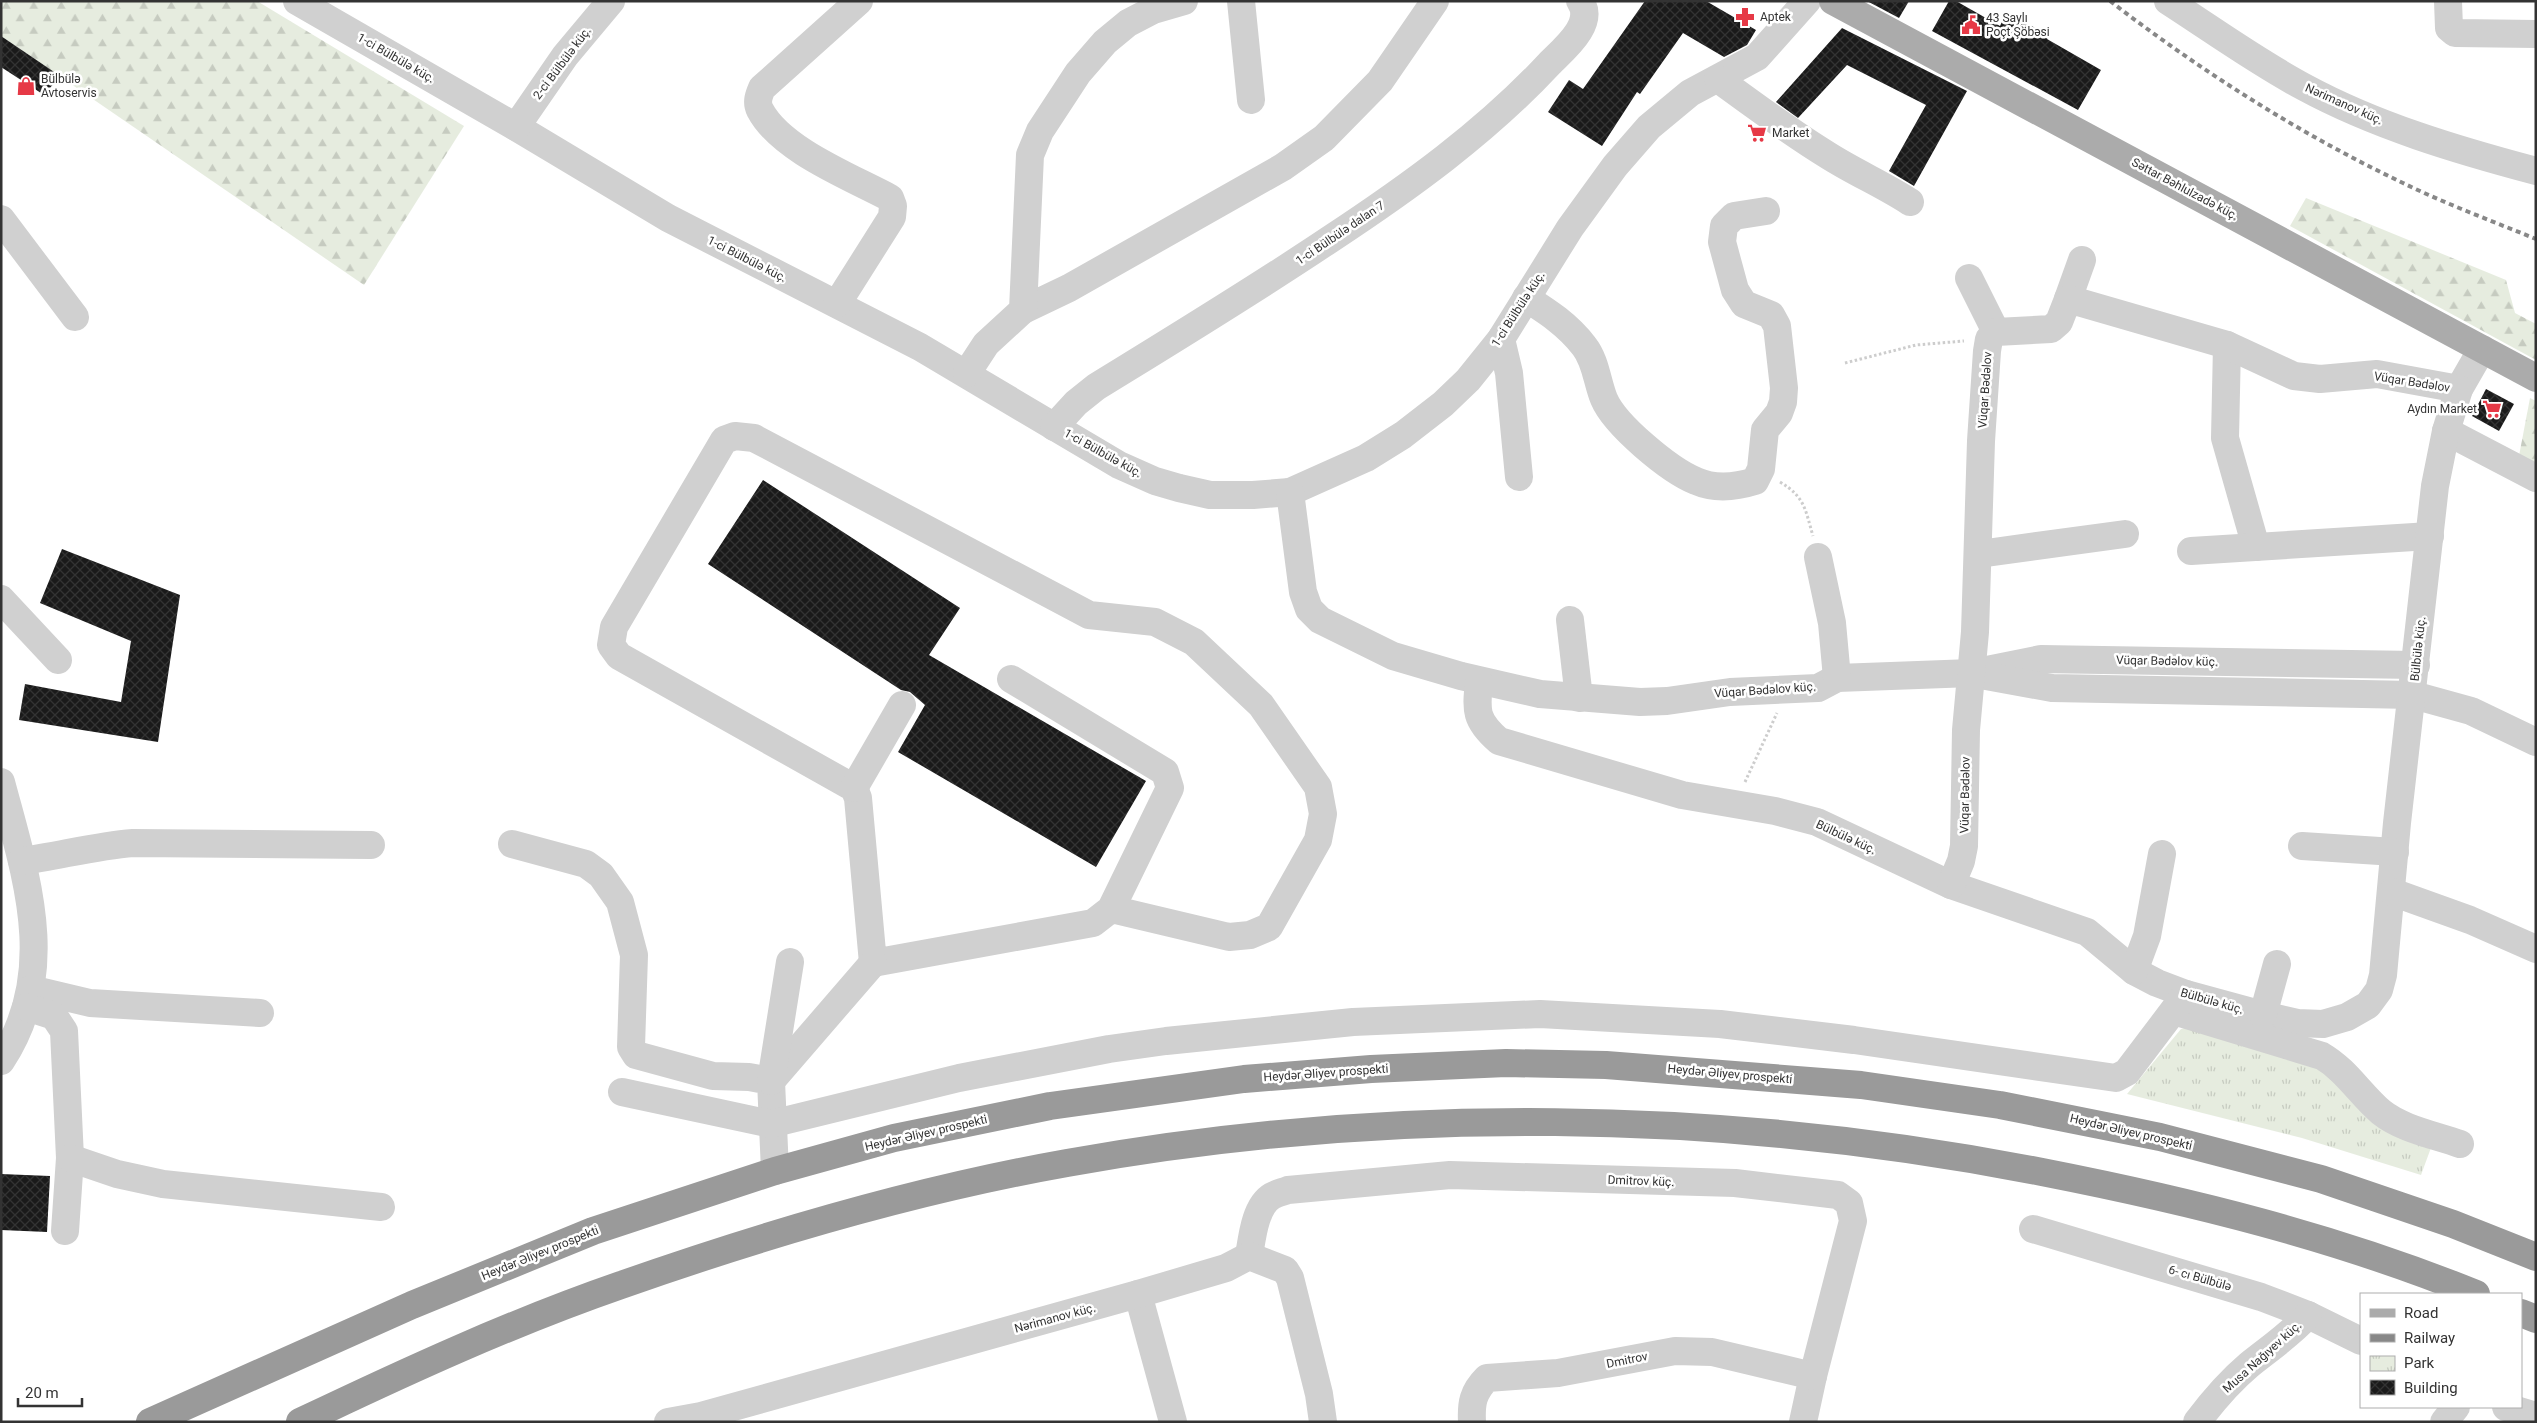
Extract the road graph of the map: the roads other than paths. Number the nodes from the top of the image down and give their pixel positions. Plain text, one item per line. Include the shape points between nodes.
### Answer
1 (297, 1) edge
2 (611, 1) edge
3 (860, 1) edge
4 (1184, 1) edge
5 (1241, 1) edge
6 (1435, 1) edge
7 (1580, 1) edge
8 (1807, 1) edge
9 (1833, 1) edge
10 (2168, 1) edge
11 (2448, 1) edge
12 (2536, 34) edge
13 (1718, 79) junction
14 (1251, 100) dead end
15 (516, 126) junction
16 (2536, 171) edge
17 (1910, 202) dead end
18 (1766, 211) dead end
19 (1, 219) edge
20 (2082, 260) dead end
21 (1970, 278) dead end
22 (1526, 298) junction
23 (2068, 299) junction
24 (837, 304) junction
25 (1023, 310) junction
26 (75, 318) dead end
27 (1993, 336) junction
28 (1501, 339) junction
29 (2227, 345) junction
30 (2482, 349) junction
31 (967, 373) junction
32 (2536, 378) edge
33 (2459, 389) junction
34 (1054, 427) junction
35 (2446, 431) junction
36 (1519, 477) dead end
37 (2536, 478) edge
38 (1290, 492) junction
39 (2125, 534) dead end
40 (2430, 536) junction
41 (2256, 547) junction
42 (2191, 550) dead end
43 (1979, 554) junction
44 (1818, 557) road end
45 (1, 599) edge
46 (1570, 620) dead end
47 (58, 660) dead end
48 (2232, 662) junction
49 (2416, 665) junction
50 (1972, 673) junction
51 (1836, 678) junction
52 (1011, 679) dead end
53 (1479, 681) junction
54 (2231, 691) junction
55 (2413, 695) junction
56 (1579, 698) junction
57 (902, 704) dead end
58 (2536, 742) edge
59 (1, 782) edge
60 (854, 788) junction
61 (512, 844) dead end
62 (371, 845) dead end
63 (2302, 846) dead end
64 (2395, 852) junction
65 (2162, 854) dead end
66 (22, 861) junction
67 (1951, 885) junction
68 (2392, 892) junction
69 (1111, 909) junction
70 (2536, 949) edge
71 (790, 962) dead end
72 (873, 963) junction
73 (2277, 964) dead end
74 (2134, 971) junction
75 (29, 998) junction
76 (2180, 1002) junction
77 (260, 1013) dead end
78 (2263, 1015) junction
79 (1, 1060) edge
80 (771, 1081) junction
81 (622, 1092) dead end
82 (771, 1124) junction
83 (2460, 1144) dead end
84 (70, 1158) junction
85 (774, 1171) junction
86 (381, 1207) dead end
87 (2033, 1229) dead end
88 (65, 1231) dead end
89 (1249, 1256) junction
90 (2536, 1257) edge
91 (2474, 1293) edge
92 (1138, 1294) junction
93 (2522, 1313) edge
94 (2308, 1315) junction
95 (2536, 1319) edge
96 (2360, 1341) edge
97 (1813, 1376) junction
98 (2455, 1408) edge
99 (2509, 1408) edge
100 (2536, 1416) edge
101 (702, 1419) edge
102 (150, 1422) edge
103 (300, 1422) edge
104 (668, 1422) edge
105 (1173, 1422) edge
106 (1322, 1422) edge
107 (1472, 1422) edge
108 (1803, 1422) edge
109 (2197, 1422) edge
110 (2444, 1422) edge

1 - 15 street, 1-ci Bülbülə küç.
2 - 15 street, 2-ci Bülbülə küç. via 565,56
3 - 24 street via 762,88 758,98 759,109 796,147 890,198 894,206 892,217
4 - 25 street via 1153,10 1128,23 1105,42 1078,73 1040,131 1030,155
5 - 14 street
6 - 25 street via 1380,81 1324,138 1284,167 1069,288
7 - 34 street, 1-ci Bülbülə dalan 7 via 1585,12 1582,26 1566,47 1531,84 1466,141 1394,197 1282,272 1096,387
8 - 13 street, 1-ci Bülbülə küç. via 1757,57
9 - 30 main road, Səttar Bəhlulzadə küç.
10 - 16 street, Nərimanov küç. via 2302,86 2342,106 2420,137
11 - 12 street via 2449,28 2455,33
13 - 17 street via 1824,153 1884,184
13 - 22 street, 1-ci Bülbülə küç. via 1690,93 1649,127 1615,166 1576,220
15 - 24 street, 1-ci Bülbülə küç. via 668,218
18 - 22 street via 1734,216 1724,226 1722,242 1735,290 1744,304 1770,315 1778,326 1783,402 1779,413 1765,430 1761,469 1755,481 1740,486 1713,486 1696,481 1624,429 1604,399 1586,347 1567,326
19 - 26 street
20 - 23 street
21 - 27 street
22 - 28 street, 1-ci Bülbülə küç.
23 - 27 street via 2059,322 2051,329
23 - 29 street, Vüqar Bədəlov
24 - 31 street, 1-ci Bülbülə küç.
25 - 31 street via 986,344
27 - 43 street, Vüqar Bədəlov via 1981,441
28 - 36 street via 1509,372
28 - 38 street, 1-ci Bülbülə küç. via 1462,386 1403,435 1366,458
29 - 33 street, Vüqar Bədəlov via 2294,376 2320,380 2377,374
29 - 41 street via 2225,438
30 - 32 main road, Səttar Bəhlulzadə küç.
30 - 33 street, Bülbülə küç.
31 - 34 street, 1-ci Bülbülə küç.
33 - 35 street, Bülbülə küç.
34 - 38 street, 1-ci Bülbülə küç. via 1119,465 1155,481 1210,495
35 - 37 street
35 - 40 street, Bülbülə küç. via 2435,486
38 - 53 street, Vüqar Bədəlov küç. via 1303,592 1309,609 1320,620 1394,656
39 - 43 street
40 - 41 street
40 - 49 street, Bülbülə küç.
41 - 42 street
43 - 50 street, Vüqar Bədəlov
44 - 51 street via 1832,623
45 - 47 street
46 - 56 street
48 - 49 street, Vüqar Bədəlov küç.
48 - 50 street, Vüqar Bədəlov küç. via 2041,659
48 - 54 street
49 - 55 street, Bülbülə küç.
50 - 51 street, Vüqar Bədəlov küç.
50 - 54 street via 2052,688
50 - 67 street, Vüqar Bədəlov via 1966,730 1964,846 1962,862
51 - 56 street, Vüqar Bədəlov küç. via 1818,688 1730,692 1667,701
52 - 69 street via 1165,772 1170,788
53 - 56 street, Vüqar Bədəlov küç. via 1540,694
53 - 67 street, Bülbülə küç. via 1476,711 1484,728 1499,741 1682,795 1817,822
54 - 55 street
55 - 58 street via 2471,711
55 - 64 street, Bülbülə küç.
57 - 60 street
59 - 66 street
60 - 69 street via 619,656 611,645 614,628 724,440 735,436 754,438 1089,615 1156,622 1194,642 1261,705 1318,787 1323,814 1318,840 1270,927 1250,935 1229,937
60 - 72 street via 858,798
61 - 80 street via 586,864 601,875 620,902 634,955 631,1047 636,1055 713,1076
62 - 66 street via 133,844 96,846 71,854
63 - 64 street
64 - 68 street, Bülbülə küç.
65 - 74 street via 2147,936
66 - 75 street via 35,935
67 - 74 street, Bülbülə küç. via 2087,932
68 - 70 street via 2470,920
68 - 78 street, Bülbülə küç. via 2383,975 2379,990 2368,1005 2323,1024 2297,1023
69 - 72 street via 1093,923
71 - 80 street
72 - 80 street
73 - 78 street
74 - 76 street, Bülbülə küç.
75 - 77 street
75 - 79 street via 13,1041
75 - 84 street via 54,1016 64,1031
76 - 78 street, Bülbülə küç.
76 - 82 street via 2127,1072 2116,1078 1720,1024 1540,1014 1353,1022 1109,1049 959,1078
76 - 83 street via 2322,1056 2335,1064 2382,1112 2397,1122
80 - 82 street
81 - 82 street
82 - 85 street
84 - 86 street via 117,1174 163,1184
84 - 88 street
85 - 90 highway, Heydər Əliyev prospekti via 894,1138 1050,1106 1244,1079 1506,1063 1606,1065 1861,1085 2070,1118 2160,1137 2321,1179 2453,1224
85 - 102 highway, Heydər Əliyev prospekti via 593,1231 412,1305
87 - 94 street, 6- cı Bülbülə via 2261,1297
89 - 92 street, Nərimanov küç. via 1226,1268
89 - 97 street, Dmitrov küç. via 1254,1227 1262,1209 1270,1196 1288,1190 1450,1175 1735,1183 1838,1195 1849,1203 1853,1221
89 - 106 street via 1285,1270 1290,1278 1319,1394
91 - 103 highway via 2310,1234 2149,1193 1987,1161 1866,1143 1703,1126 1600,1122 1370,1126 1248,1137 1066,1163 910,1197 784,1231 607,1290 431,1360
92 - 101 street, Nərimanov küç.
92 - 105 street
93 - 95 highway
94 - 96 street, 6- cı Bülbülə
94 - 109 street, Musa Nağıyev küç. via 2291,1334 2248,1366
97 - 107 street, Dmitrov via 1712,1352 1675,1351 1558,1374 1487,1378 1471,1401
97 - 108 street, Dmitrov küç.
98 - 110 street
99 - 100 street
101 - 104 street, Nərimanov küç.

